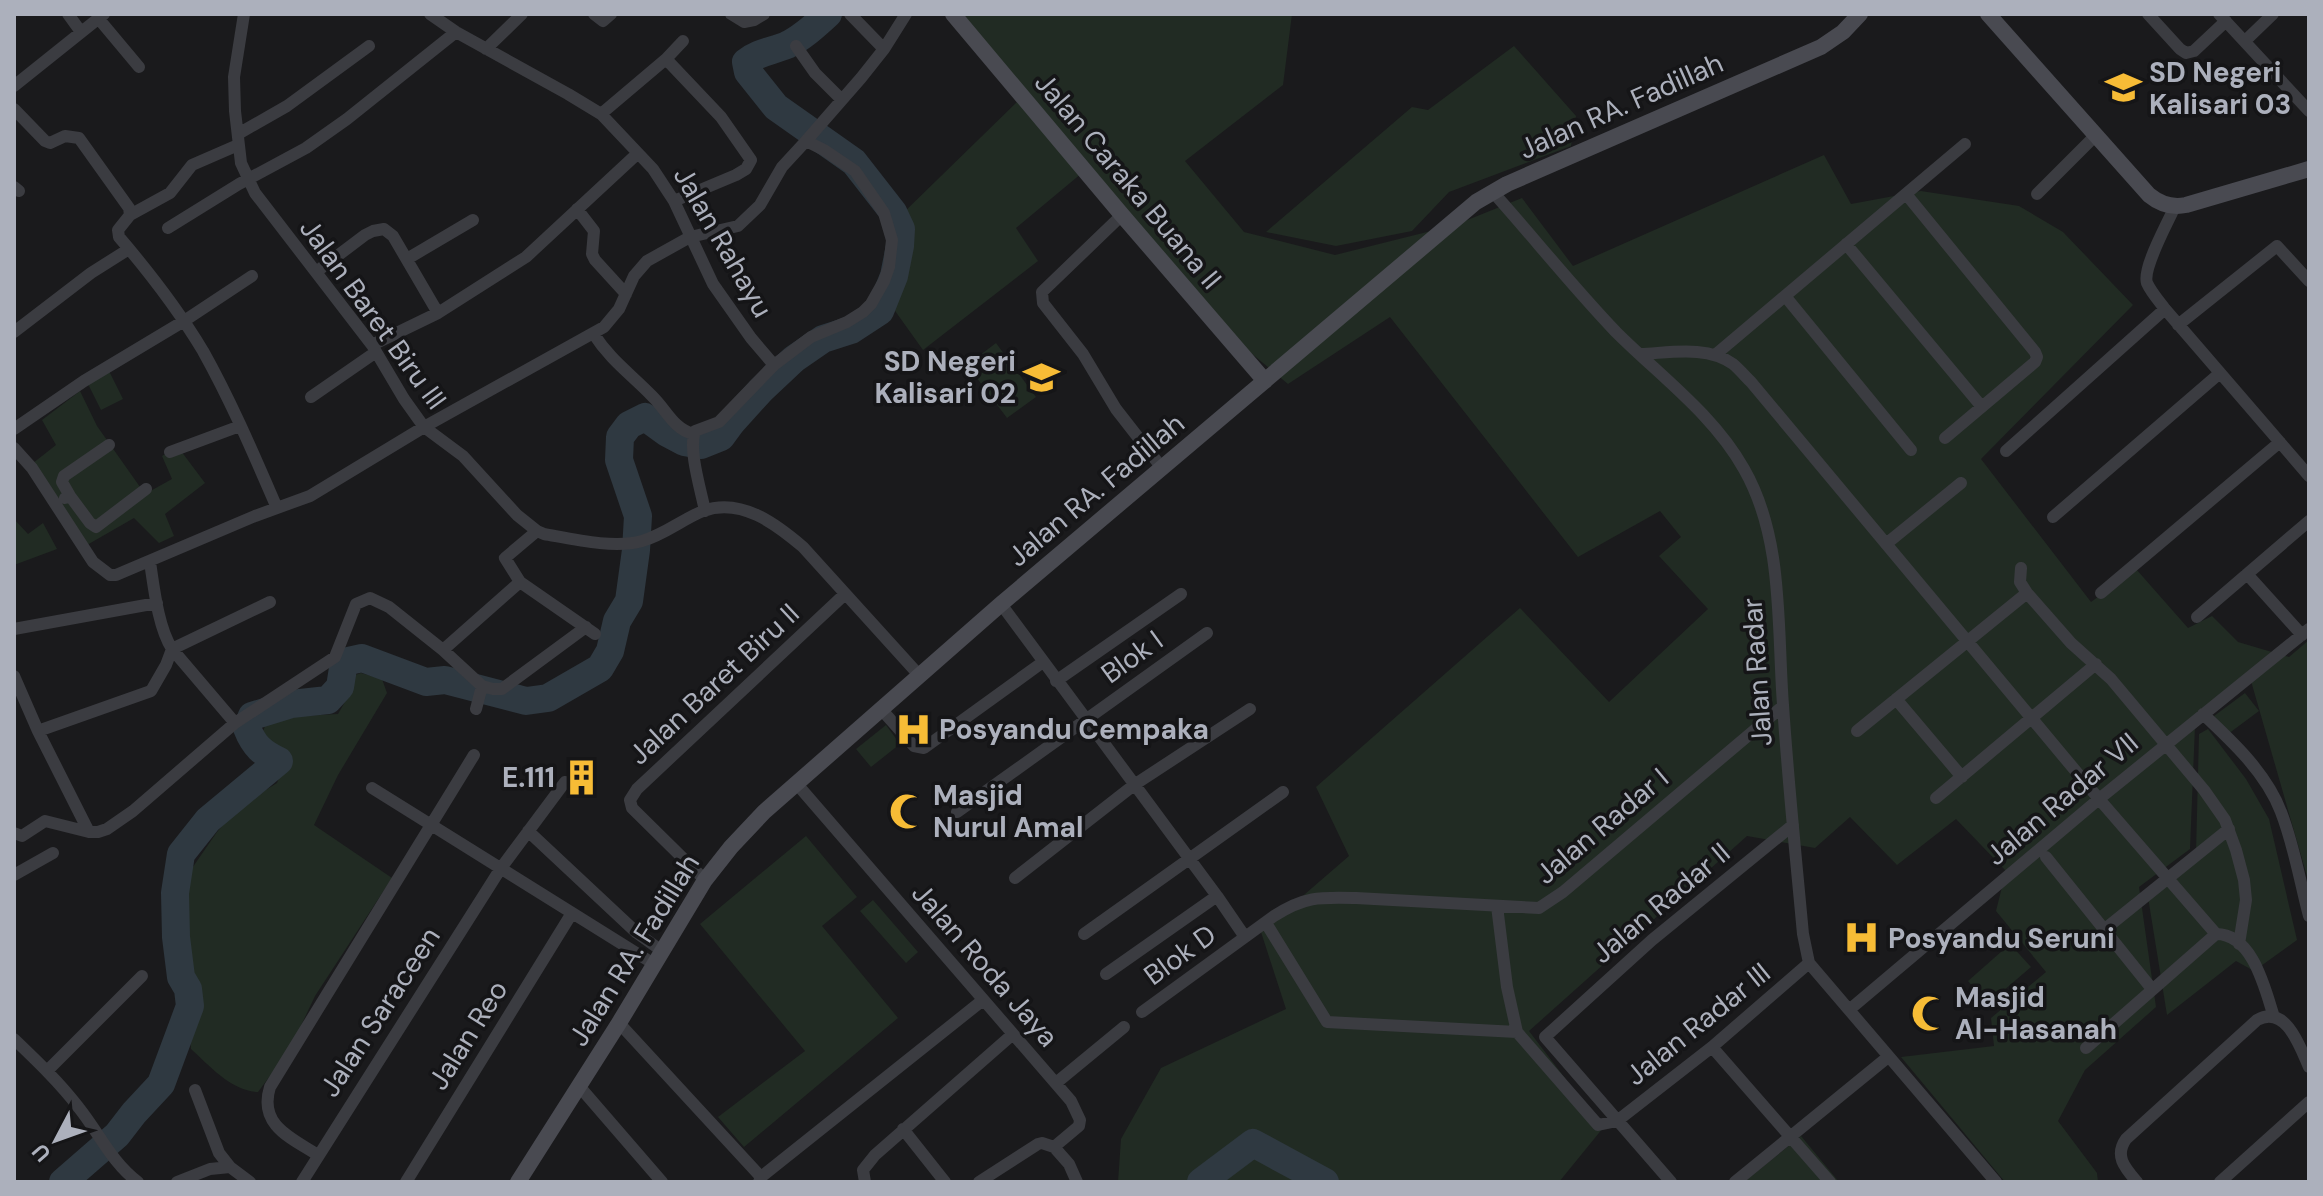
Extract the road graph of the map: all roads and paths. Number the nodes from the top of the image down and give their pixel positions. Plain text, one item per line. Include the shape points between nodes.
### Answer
1 (68, 14) edge
2 (244, 14) edge
3 (430, 14) edge
4 (522, 14) edge
5 (594, 14) edge
6 (611, 14) edge
7 (731, 14) edge
8 (764, 14) edge
9 (850, 14) edge
10 (906, 14) edge
11 (953, 14) edge
12 (1860, 14) edge
13 (1988, 14) edge
14 (2148, 14) edge
15 (2273, 14) edge
16 (101, 16) edge
17 (2222, 18) edge
18 (81, 32) junction
19 (456, 32) junction
20 (683, 41) dead end
21 (2245, 41) junction
22 (369, 46) dead end
23 (796, 46) dead end
24 (486, 49) junction
25 (884, 49) junction
26 (666, 59) junction
27 (139, 67) dead end
28 (14, 85) edge
29 (841, 99) junction
30 (14, 109) edge
31 (2309, 111) edge
32 (601, 114) junction
33 (2096, 135) junction
34 (809, 137) junction
35 (238, 139) junction
36 (1965, 144) dead end
37 (637, 154) junction
38 (2309, 169) edge
39 (248, 179) junction
40 (1492, 191) junction
41 (1906, 194) junction
42 (2037, 194) dead end
43 (674, 201) junction
44 (2175, 206) junction
45 (577, 209) junction
46 (130, 215) junction
47 (1122, 215) junction
48 (473, 220) dead end
49 (168, 228) dead end
50 (690, 237) junction
51 (1846, 244) junction
52 (129, 249) junction
53 (407, 259) junction
54 (316, 272) junction
55 (252, 276) dead end
56 (2309, 281) edge
57 (626, 294) junction
58 (1785, 296) junction
59 (2165, 309) junction
60 (438, 313) junction
61 (184, 321) junction
62 (2178, 325) junction
63 (14, 332) edge
64 (593, 333) junction
65 (374, 348) junction
66 (1640, 354) junction
67 (1715, 355) junction
68 (774, 365) junction
69 (2220, 373) junction
70 (1265, 381) junction
71 (311, 397) dead end
72 (1982, 407) junction
73 (240, 426) junction
74 (424, 427) junction
75 (14, 429) edge
76 (1945, 438) dead end
77 (693, 442) junction
78 (2280, 442) junction
79 (109, 445) dead end
80 (14, 448) edge
81 (1911, 450) dead end
82 (2006, 451) dead end
83 (170, 452) dead end
84 (1162, 468) junction
85 (2309, 476) edge
86 (1961, 483) dead end
87 (146, 489) dead end
88 (70, 496) junction
89 (56, 504) junction
90 (277, 508) junction
91 (705, 511) junction
92 (2053, 517) dead end
93 (2309, 521) edge
94 (537, 531) junction
95 (1886, 544) junction
96 (150, 562) junction
97 (2021, 568) dead end
98 (2247, 574) junction
99 (520, 582) junction
100 (2027, 593) junction
101 (2101, 593) dead end
102 (845, 594) junction
103 (1181, 594) dead end
104 (270, 602) dead end
105 (157, 603) junction
106 (1001, 604) junction
107 (2197, 617) dead end
108 (14, 629) edge
109 (2306, 632) edge
110 (1207, 633) dead end
111 (1967, 641) junction
112 (172, 649) junction
113 (443, 650) junction
114 (1043, 662) junction
115 (2096, 664) junction
116 (919, 675) junction
117 (14, 676) edge
118 (1056, 681) junction
119 (482, 689) junction
120 (1896, 699) junction
121 (1783, 706) junction
122 (476, 709) dead end
123 (881, 709) junction
124 (1250, 709) dead end
125 (2203, 714) junction
126 (2032, 718) junction
127 (1086, 721) junction
128 (235, 723) junction
129 (38, 731) junction
130 (1857, 731) dead end
131 (2166, 744) junction
132 (474, 755) dead end
133 (1962, 777) junction
134 (565, 782) dead end
135 (796, 783) junction
136 (1134, 785) junction
137 (372, 788) dead end
138 (1283, 792) dead end
139 (1936, 798) dead end
140 (2099, 799) junction
141 (957, 812) dead end
142 (430, 824) junction
143 (1793, 825) junction
144 (2229, 829) junction
145 (528, 831) junction
146 (89, 832) junction
147 (14, 833) edge
148 (53, 853) dead end
149 (2046, 857) dead end
150 (1189, 858) junction
151 (501, 868) junction
152 (14, 875) edge
153 (1015, 878) dead end
154 (2168, 878) junction
155 (705, 880) junction
156 (1217, 896) junction
157 (1497, 906) junction
158 (572, 913) junction
159 (2309, 916) edge
160 (1266, 923) junction
161 (2105, 929) junction
162 (1084, 934) dead end
163 (2216, 934) junction
164 (1245, 937) junction
165 (2239, 944) junction
166 (658, 957) junction
167 (1809, 963) junction
168 (1106, 974) dead end
169 (142, 976) dead end
170 (2152, 989) junction
171 (983, 1000) junction
172 (1849, 1010) junction
173 (1142, 1012) dead end
174 (2274, 1017) junction
175 (619, 1023) junction
176 (1124, 1027) dead end
177 (1517, 1032) junction
178 (1013, 1034) junction
179 (14, 1039) edge
180 (1712, 1047) junction
181 (2086, 1048) dead end
182 (1888, 1057) junction
183 (2309, 1067) edge
184 (47, 1071) junction
185 (1056, 1083) junction
186 (579, 1086) junction
187 (195, 1090) dead end
188 (2309, 1102) edge
189 (1617, 1121) junction
190 (903, 1129) junction
191 (1790, 1138) junction
192 (1054, 1147) junction
193 (318, 1155) junction
194 (230, 1167) junction
195 (124, 1172) junction
196 (760, 1180) edge
197 (114, 1182) edge
198 (138, 1182) edge
199 (177, 1182) edge
200 (236, 1182) edge
201 (250, 1182) edge
202 (302, 1182) edge
203 (406, 1182) edge
204 (518, 1182) edge
205 (662, 1182) edge
206 (865, 1182) edge
207 (945, 1182) edge
208 (979, 1182) edge
209 (1077, 1182) edge
210 (1671, 1182) edge
211 (1735, 1182) edge
212 (1830, 1182) edge
213 (1996, 1182) edge
214 (2137, 1182) edge
215 (2220, 1182) edge

1 - 18 street
2 - 35 street, Jalan Baret Biru III via 234,77
3 - 19 street, Jalan Rahayu
4 - 24 street
5 - 6 street via 603,21
7 - 8 street via 744,22
9 - 25 street
10 - 25 street
11 - 47 main road, Jalan Caraka Buana II
12 - 40 main road, Jalan RA. Fadillah via 1821,47
13 - 33 main road
14 - 17 street via 2186,53 2194,51
15 - 21 street
16 - 18 street
16 - 27 street
17 - 21 street
18 - 28 street
19 - 24 street, Jalan Rahayu
19 - 39 street via 306,148
20 - 26 street
21 - 31 street
22 - 35 street
23 - 29 street
24 - 32 street, Jalan Rahayu
25 - 29 street
26 - 32 street
26 - 43 street via 721,117 751,160 736,175
29 - 34 street
30 - 46 street via 45,141 79,138
32 - 37 street, Jalan Rahayu
33 - 42 street
33 - 44 main road via 2149,195
34 - 50 street via 745,221 729,230
34 - 68 street via 866,185 884,213 892,253 878,293 863,312 819,332
35 - 39 street, Jalan Baret Biru III
35 - 46 street via 192,165 170,193
36 - 41 street
37 - 43 street, Jalan Rahayu
37 - 45 street
38 - 44 main road
39 - 49 street
39 - 54 street, Jalan Baret Biru III
40 - 66 street, Jalan Radar
40 - 70 main road, Jalan RA. Fadillah
41 - 51 street
41 - 72 street via 2037,355
43 - 50 street, Jalan Rahayu
44 - 59 street via 2146,273
45 - 57 street via 594,231 595,260
45 - 60 street via 537,249
46 - 52 street via 117,232
47 - 70 main road, Jalan Caraka Buana II
47 - 84 street via 1041,296
48 - 53 street
50 - 57 street via 647,261
50 - 68 street, Jalan Rahayu via 721,297
51 - 58 street
51 - 72 street
52 - 61 street
52 - 63 street
53 - 54 street via 390,233 379,229
53 - 60 street
54 - 65 street, Jalan Baret Biru III
55 - 61 street
56 - 62 street via 2277,246
57 - 64 street via 613,318
58 - 67 street
58 - 81 street
59 - 62 street
59 - 82 street
60 - 65 street
61 - 73 street
61 - 75 street
62 - 69 street
64 - 74 street
64 - 77 street via 610,358
65 - 71 street
65 - 74 street, Jalan Baret Biru III
66 - 67 street
66 - 121 street, Jalan Radar via 1714,426 1760,502 1772,545
67 - 95 street via 1751,382
68 - 77 street via 719,422 699,429
69 - 78 street
69 - 92 street
70 - 84 main road, Jalan RA. Fadillah
72 - 76 street
73 - 83 street
73 - 90 street
74 - 90 street via 310,496
74 - 94 street, Jalan Baret Biru III via 463,456
77 - 91 street
78 - 85 street
78 - 101 street
79 - 88 street via 64,476
80 - 89 street
84 - 106 main road, Jalan RA. Fadillah
86 - 95 street
87 - 88 street via 96,527
88 - 89 street
89 - 96 street via 93,562 110,575
90 - 96 street
91 - 94 street, Jalan Baret Biru III via 640,542 578,540
91 - 102 street, Jalan Baret Biru III via 740,508 784,530
93 - 98 street
94 - 99 street via 505,558
95 - 111 street
96 - 105 street
97 - 100 street via 2020,582
98 - 107 street
98 - 109 street
99 - 113 street
99 - 119 street via 591,630 502,689
100 - 111 street
100 - 115 street
102 - 116 street, Jalan Baret Biru III
102 - 155 street, Jalan Baret Biru II via 630,800 632,808
103 - 118 street
104 - 112 street
105 - 108 street
105 - 112 street
106 - 114 street
106 - 116 main road, Jalan RA. Fadillah
109 - 125 street, Jalan Radar VII
110 - 127 street, Blok I
111 - 120 street
111 - 126 street
112 - 128 street
112 - 129 street via 146,695
113 - 119 street
113 - 128 street via 370,598 356,604 335,657
114 - 118 street
114 - 123 street via 924,748 914,746
115 - 126 street
115 - 131 street
116 - 123 main road, Jalan RA. Fadillah
117 - 129 street
118 - 127 street
119 - 122 street
120 - 130 street
120 - 133 street
121 - 143 street, Jalan Radar
121 - 157 street, Jalan Radar I via 1553,899 1533,909
123 - 135 main road, Jalan RA. Fadillah
124 - 136 street
125 - 131 street, Jalan Radar VII
125 - 159 street via 2244,755 2274,797
126 - 133 street
126 - 140 street
127 - 136 street
127 - 141 street, Blok I
128 - 146 street via 133,811 107,829
129 - 146 street
131 - 140 street, Jalan Radar VII
131 - 144 street
132 - 142 street
133 - 139 street
134 - 145 street, Jalan Saraceen
135 - 155 main road, Jalan RA. Fadillah
135 - 171 street, Jalan Roda Jaya
136 - 150 street
136 - 153 street
137 - 142 street
138 - 150 street
140 - 154 street
140 - 172 street, Jalan Radar VII
142 - 151 street
142 - 193 street via 268,1091 273,1124
143 - 167 street, Jalan Radar
143 - 189 street, Jalan Radar II via 1546,1035
144 - 154 street
144 - 165 street via 2246,900
145 - 151 street, Jalan Saraceen
145 - 166 street
146 - 147 street via 45,821 22,836
148 - 152 street
149 - 161 street
150 - 156 street
150 - 162 street
151 - 158 street
151 - 193 street, Jalan Saraceen
154 - 161 street
154 - 163 street
155 - 166 main road, Jalan RA. Fadillah
156 - 164 street
156 - 168 street
157 - 160 street, Jalan Radar I via 1317,898 1296,903
157 - 177 street
158 - 166 street
158 - 203 street, Jalan Reo
160 - 164 street, Jalan Radar I
160 - 177 street via 1327,1022
161 - 170 street
163 - 165 street
163 - 170 street
164 - 173 street, Blok D
165 - 174 street via 2252,961
166 - 175 main road, Jalan RA. Fadillah
167 - 172 street
167 - 180 street, Jalan Radar III
169 - 184 street
170 - 181 street
171 - 178 street, Jalan Roda Jaya
171 - 196 street
172 - 182 street
174 - 183 street via 2295,1036
174 - 214 street via 2252,1024 2126,1139 2121,1159
175 - 186 main road, Jalan RA. Fadillah
175 - 196 street
176 - 185 street
177 - 189 street via 1596,1124
178 - 185 street, Jalan Roda Jaya
178 - 190 street
179 - 184 street
180 - 189 street, Jalan Radar III
180 - 191 street
182 - 191 street
182 - 213 street
184 - 195 street
185 - 192 street, Jalan Roda Jaya via 1080,1120
186 - 204 main road, Jalan RA. Fadillah
186 - 205 street
187 - 194 street via 219,1153
188 - 215 street
189 - 210 street
190 - 206 street via 867,1163
190 - 207 street
191 - 211 street
191 - 212 street
192 - 208 street via 1039,1143
192 - 209 street
193 - 202 street, Jalan Saraceen
194 - 199 street
194 - 200 street
194 - 201 street
195 - 197 street
195 - 198 street

